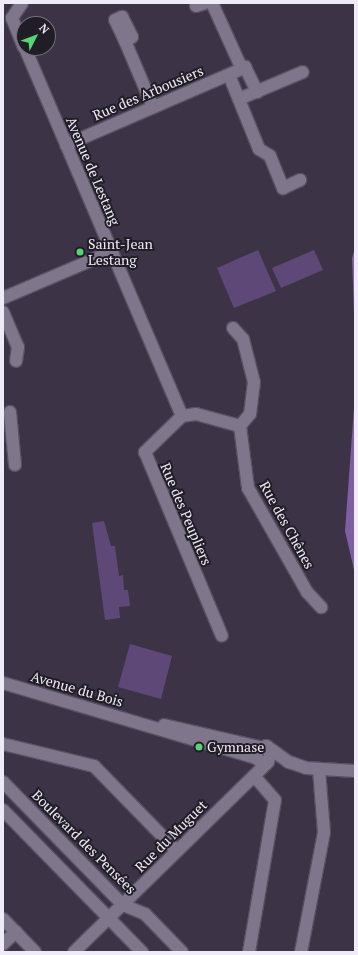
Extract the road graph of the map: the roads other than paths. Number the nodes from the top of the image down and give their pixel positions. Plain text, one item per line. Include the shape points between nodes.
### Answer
1 (22, 3) edge
2 (212, 3) edge
3 (7, 19) edge
4 (16, 34) edge
5 (125, 42) dead end
6 (28, 56) edge
7 (242, 69) junction
8 (303, 72) dead end
9 (229, 75) junction
10 (257, 92) junction
11 (240, 99) junction
12 (153, 107) junction
13 (66, 145) junction
14 (300, 180) dead end
15 (111, 252) junction
16 (3, 298) edge
17 (3, 312) edge
18 (233, 328) dead end
19 (16, 361) dead end
20 (10, 412) dead end
21 (182, 416) junction
22 (240, 426) junction
23 (8, 435) edge
24 (15, 465) dead end
25 (321, 607) dead end
26 (222, 636) dead end
27 (3, 682) edge
28 (3, 744) edge
29 (264, 757) junction
30 (317, 770) junction
31 (355, 771) edge
32 (254, 776) junction
33 (3, 782) edge
34 (3, 810) edge
35 (176, 850) junction
36 (123, 905) junction
37 (109, 918) junction
38 (3, 919) edge
39 (16, 932) junction
40 (3, 944) edge
41 (35, 952) edge
42 (74, 952) edge
43 (142, 952) edge
44 (182, 952) edge
45 (249, 952) edge
46 (301, 952) edge

1 - 3 street, Avenue de Lestang
2 - 7 street
3 - 4 street, Avenue de Lestang
5 - 12 street
6 - 13 street, Avenue de Lestang
7 - 9 street, Rue des Arbousiers
7 - 10 street via 246,67
8 - 10 street
9 - 11 street
9 - 12 street, Rue des Arbousiers
10 - 11 street
11 - 14 street via 259,149 270,156 283,188
12 - 13 street, Rue des Arbousiers
13 - 15 street, Avenue de Lestang
15 - 16 street
15 - 21 street, Avenue de Lestang
17 - 19 street via 18,347
18 - 22 street via 243,339 254,382 250,414
20 - 23 street
21 - 22 street via 196,414
21 - 26 street, Rue des Peupliers via 145,452
22 - 25 street, Rue des Chênes via 248,488 307,592
23 - 24 street
27 - 29 street, Avenue du Bois
28 - 35 street via 94,766
29 - 30 street, Avenue du Bois
29 - 32 street, Rue du Muguet
30 - 31 street, Avenue du Bois
30 - 46 street via 324,832
32 - 35 street, Rue du Muguet
32 - 45 street via 275,800
33 - 36 street, Boulevard des Pensées
34 - 37 street
35 - 36 street, Rue du Muguet
36 - 37 street, Rue du Muguet
36 - 44 street, Boulevard des Pensées via 145,914
37 - 42 street, Rue du Muguet
37 - 43 street
38 - 39 street
39 - 40 street
39 - 41 street

